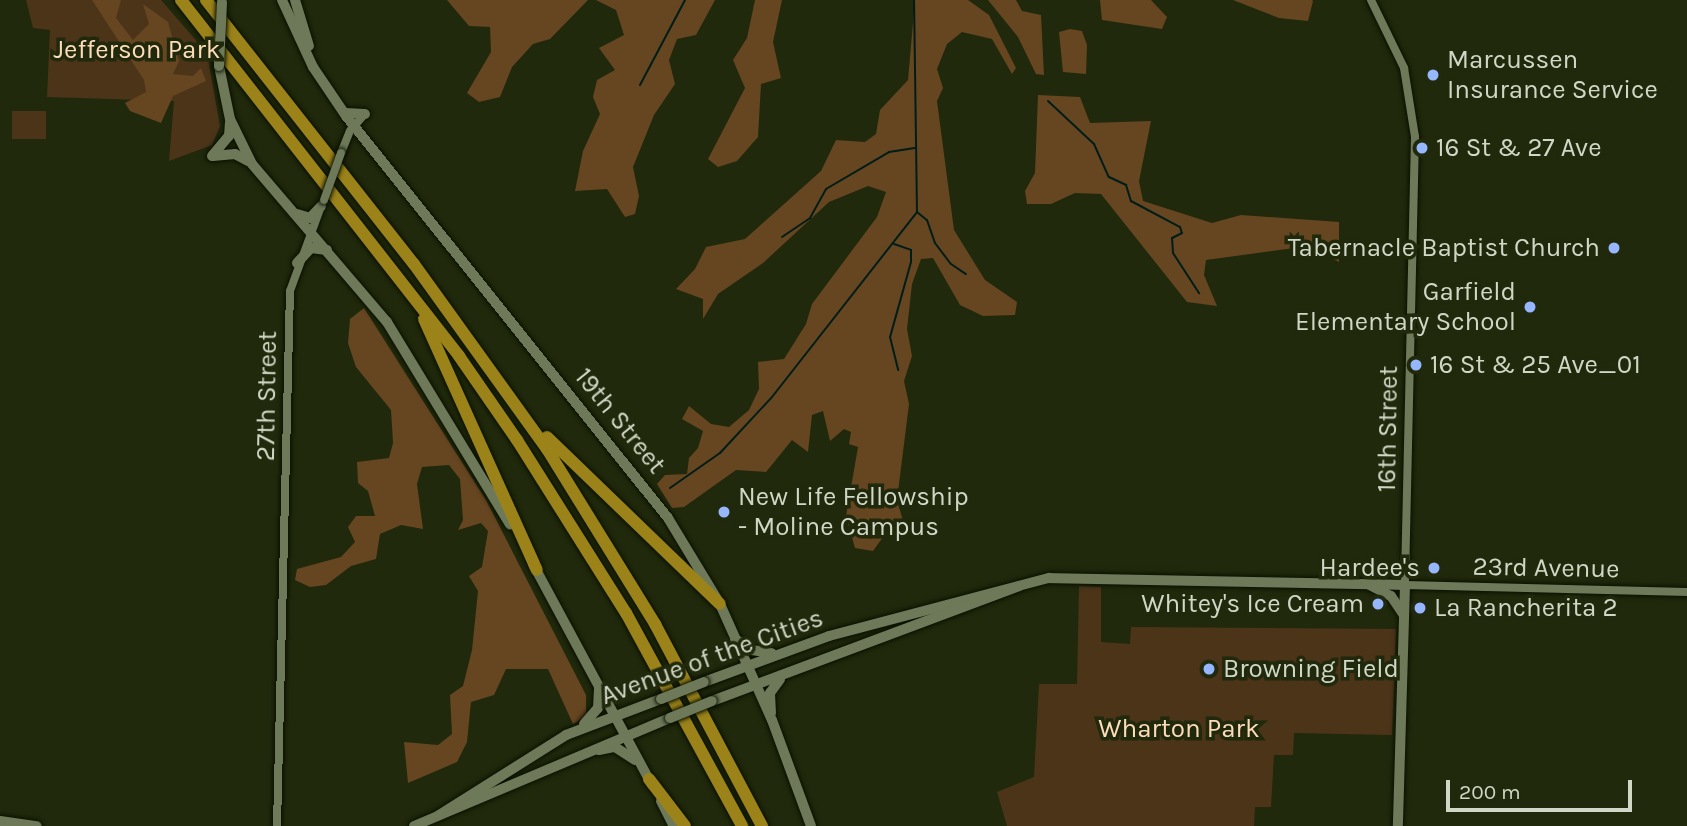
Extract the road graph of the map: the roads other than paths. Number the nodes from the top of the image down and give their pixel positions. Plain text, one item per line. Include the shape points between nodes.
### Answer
1 (181, 0) edge
2 (206, 0) edge
3 (282, 0) edge
4 (295, 0) edge
5 (1371, 0) edge
6 (222, 1) edge
7 (326, 86) junction
8 (343, 111) junction
9 (365, 114) joint
10 (230, 119) junction
11 (354, 125) junction
12 (252, 164) junction
13 (323, 203) junction
14 (290, 211) junction
15 (311, 232) junction
16 (329, 251) junction
17 (296, 262) junction
18 (417, 302) junction
19 (501, 382) junction
20 (537, 570) junction
21 (1364, 582) junction
22 (1020, 585) junction
23 (1405, 585) junction
24 (1687, 592) edge
25 (720, 604) junction
26 (1404, 615) junction
27 (734, 639) junction
28 (780, 653) junction
29 (746, 666) junction
30 (789, 673) junction
31 (755, 686) junction
32 (599, 688) junction
33 (614, 716) junction
34 (772, 720) junction
35 (575, 731) junction
36 (625, 734) junction
37 (646, 774) junction
38 (504, 787) junction
39 (439, 815) junction
40 (0, 821) edge
41 (37, 826) edge
42 (277, 826) edge
43 (414, 826) edge
44 (674, 826) edge
45 (685, 826) edge
46 (742, 826) edge
47 (762, 826) edge
48 (811, 826) edge
49 (1398, 826) edge

1 - 18 highway
2 - 19 highway
3 - 7 main road
4 - 7 main road
5 - 23 street, 16th Street via 1404,68 1415,137
6 - 10 main road, bridge via 219,66
7 - 8 main road, 19th Street
8 - 9 main road
8 - 11 main road, 19th Street
9 - 11 street
10 - 12 main road
10 - 12 main road via 229,136 212,156 235,154
11 - 13 street, 27th Street, bridge
11 - 25 main road, 19th Street via 645,483
12 - 14 main road
13 - 14 main road via 310,218
13 - 15 street, 27th Street
14 - 15 main road
15 - 16 main road
15 - 17 street, 27th Street
16 - 17 main road via 311,247
16 - 20 main road via 444,407
17 - 42 street, 27th Street via 290,291
18 - 20 highway
18 - 46 highway via 579,535
19 - 25 highway via 571,465
19 - 47 highway via 655,624
20 - 32 main road
21 - 22 main road, Avenue of the Cities via 1063,577
21 - 23 main road, Avenue of the Cities
21 - 26 main road via 1391,596
22 - 28 main road, Avenue of the Cities
22 - 30 main road, Avenue of the Cities
23 - 24 street, 23rd Avenue
23 - 26 main road, 16th Street
25 - 27 main road, 19th Street
26 - 49 main road, 16th Street
27 - 28 main road via 757,652
27 - 29 main road, 19th Street
28 - 29 main road, Avenue of the Cities
29 - 31 main road, 19th Street
29 - 33 main road, Avenue of the Cities, bridge
30 - 31 main road, Avenue of the Cities
30 - 34 main road via 770,693
31 - 34 main road, 19th Street
31 - 36 main road, Avenue of the Cities, bridge
32 - 33 main road
32 - 35 main road via 596,712
33 - 35 main road, Avenue of the Cities
33 - 36 main road
34 - 48 main road, 19th Street
35 - 39 main road, Avenue of the Cities
36 - 37 main road
36 - 38 main road, Avenue of the Cities
37 - 38 main road via 630,754 606,747
37 - 44 main road
37 - 45 highway
38 - 39 main road, Avenue of the Cities
39 - 43 main road, Avenue of the Cities
40 - 41 main road

